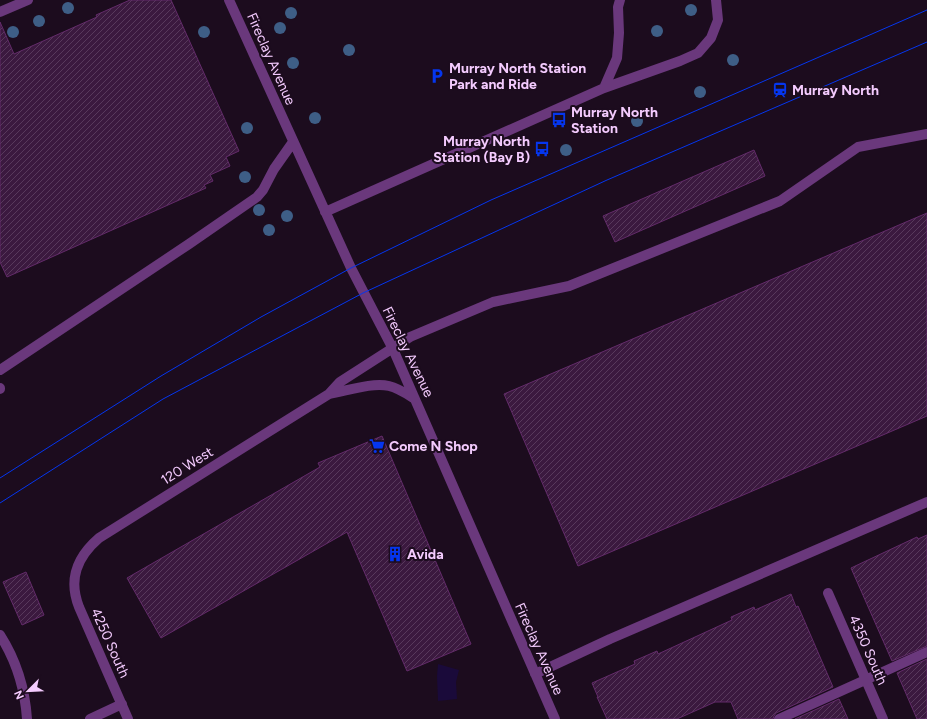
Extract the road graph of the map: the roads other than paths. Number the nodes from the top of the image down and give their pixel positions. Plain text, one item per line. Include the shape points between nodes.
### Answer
1 (28, 0) edge
2 (229, 0) edge
3 (620, 0) edge
4 (716, 0) edge
5 (0, 12) edge
6 (604, 88) junction
7 (927, 134) edge
8 (293, 142) junction
9 (325, 212) junction
10 (393, 349) junction
11 (0, 370) edge
12 (329, 394) junction
13 (415, 399) junction
14 (927, 502) edge
15 (75, 576) joint
16 (828, 593) dead end
17 (0, 635) edge
18 (927, 652) edge
19 (535, 674) junction
20 (865, 679) junction
21 (122, 704) junction
22 (27, 719) edge
23 (90, 719) edge
24 (128, 719) edge
25 (555, 719) edge
26 (779, 719) edge
27 (883, 719) edge

1 - 5 street
2 - 8 street, Fireclay Avenue
3 - 6 street via 616,58
4 - 6 street via 718,20 711,38 698,53
6 - 9 street
7 - 10 street, 120 West via 858,146 780,201 569,286 493,302 410,337
8 - 9 street, Fireclay Avenue
8 - 11 street via 257,197
9 - 10 street, Fireclay Avenue
10 - 12 street, 120 West via 340,382
10 - 13 street, Fireclay Avenue
12 - 13 street, 120 West via 382,385 390,386
12 - 15 street, 120 West via 99,538 80,559
13 - 19 street, Fireclay Avenue
14 - 19 street
15 - 21 street, 4250 South via 76,600
16 - 20 street, 4350 South
17 - 22 street via 10,650 19,675 26,700
18 - 20 street
19 - 25 street, Fireclay Avenue
20 - 26 street
20 - 27 street, 4350 South
21 - 23 street
21 - 24 street, 4250 South

